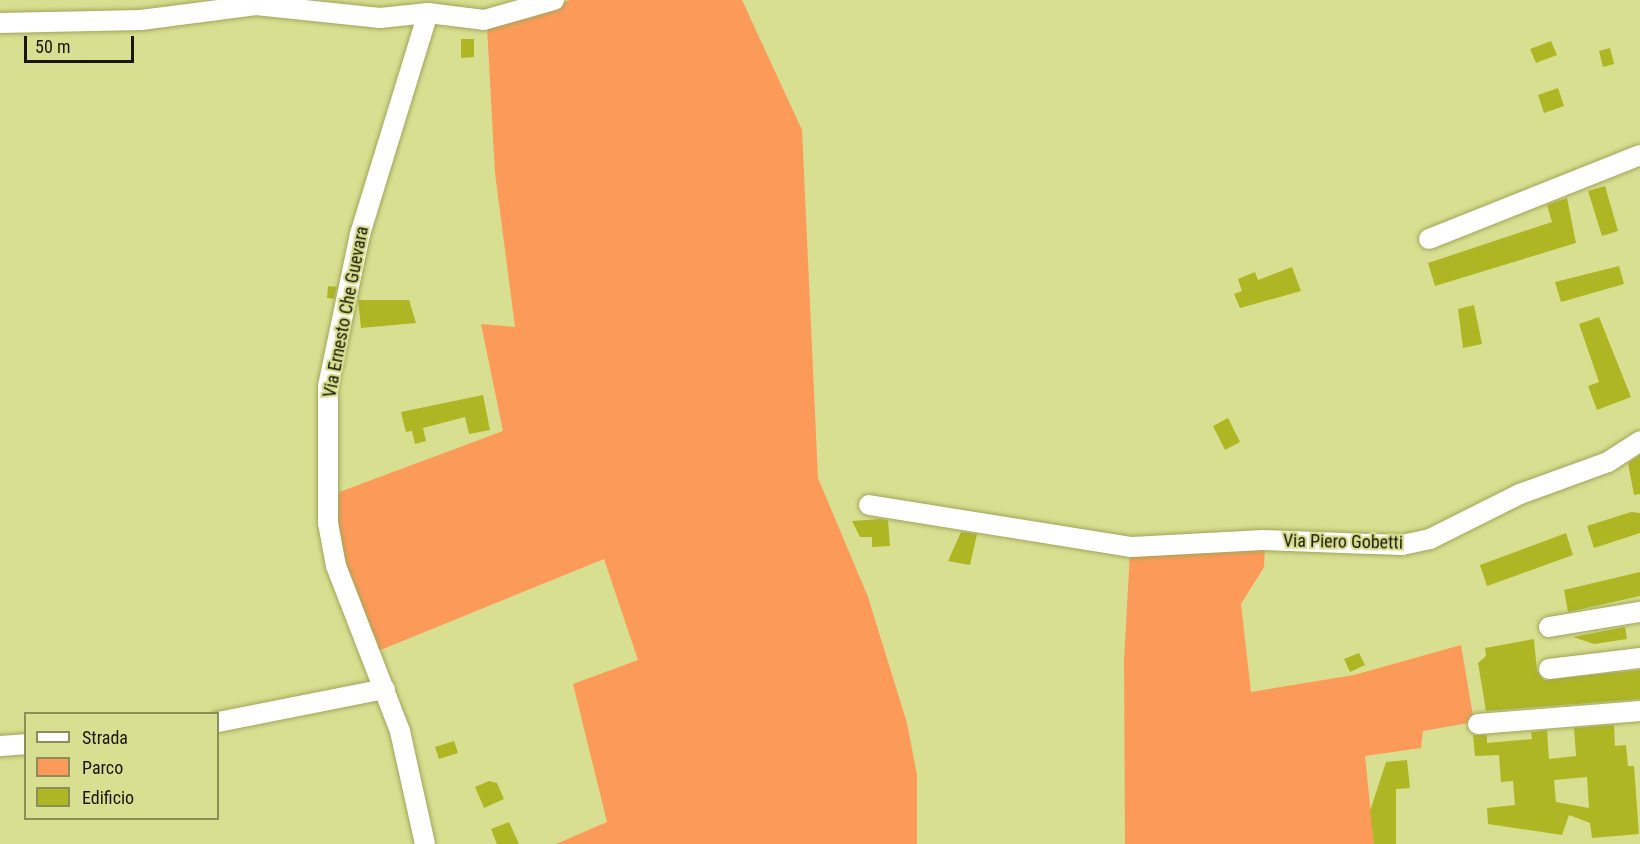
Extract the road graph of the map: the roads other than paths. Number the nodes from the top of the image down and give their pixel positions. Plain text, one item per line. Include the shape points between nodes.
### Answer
1 (554, 0) edge
2 (428, 14) junction
3 (0, 23) edge
4 (1640, 155) edge
5 (1429, 239) dead end
6 (1640, 441) edge
7 (869, 504) dead end
8 (1640, 612) edge
9 (1549, 627) dead end
10 (1640, 658) edge
11 (1549, 669) dead end
12 (385, 689) junction
13 (1640, 711) edge
14 (219, 722) edge
15 (1478, 724) dead end
16 (24, 744) edge
17 (0, 746) edge
18 (425, 844) edge

1 - 2 street via 484,20
2 - 3 street via 380,18 256,5 141,20
2 - 12 street, Via Ernesto Che Guevara via 360,234 328,386 332,544
4 - 5 street
6 - 7 street, Via Piero Gobetti via 1608,462 1520,494 1430,539 1402,545 1263,540 1132,547
8 - 9 street
10 - 11 street
12 - 14 street
12 - 18 street, Via Ernesto Che Guevara
13 - 15 street
16 - 17 street

